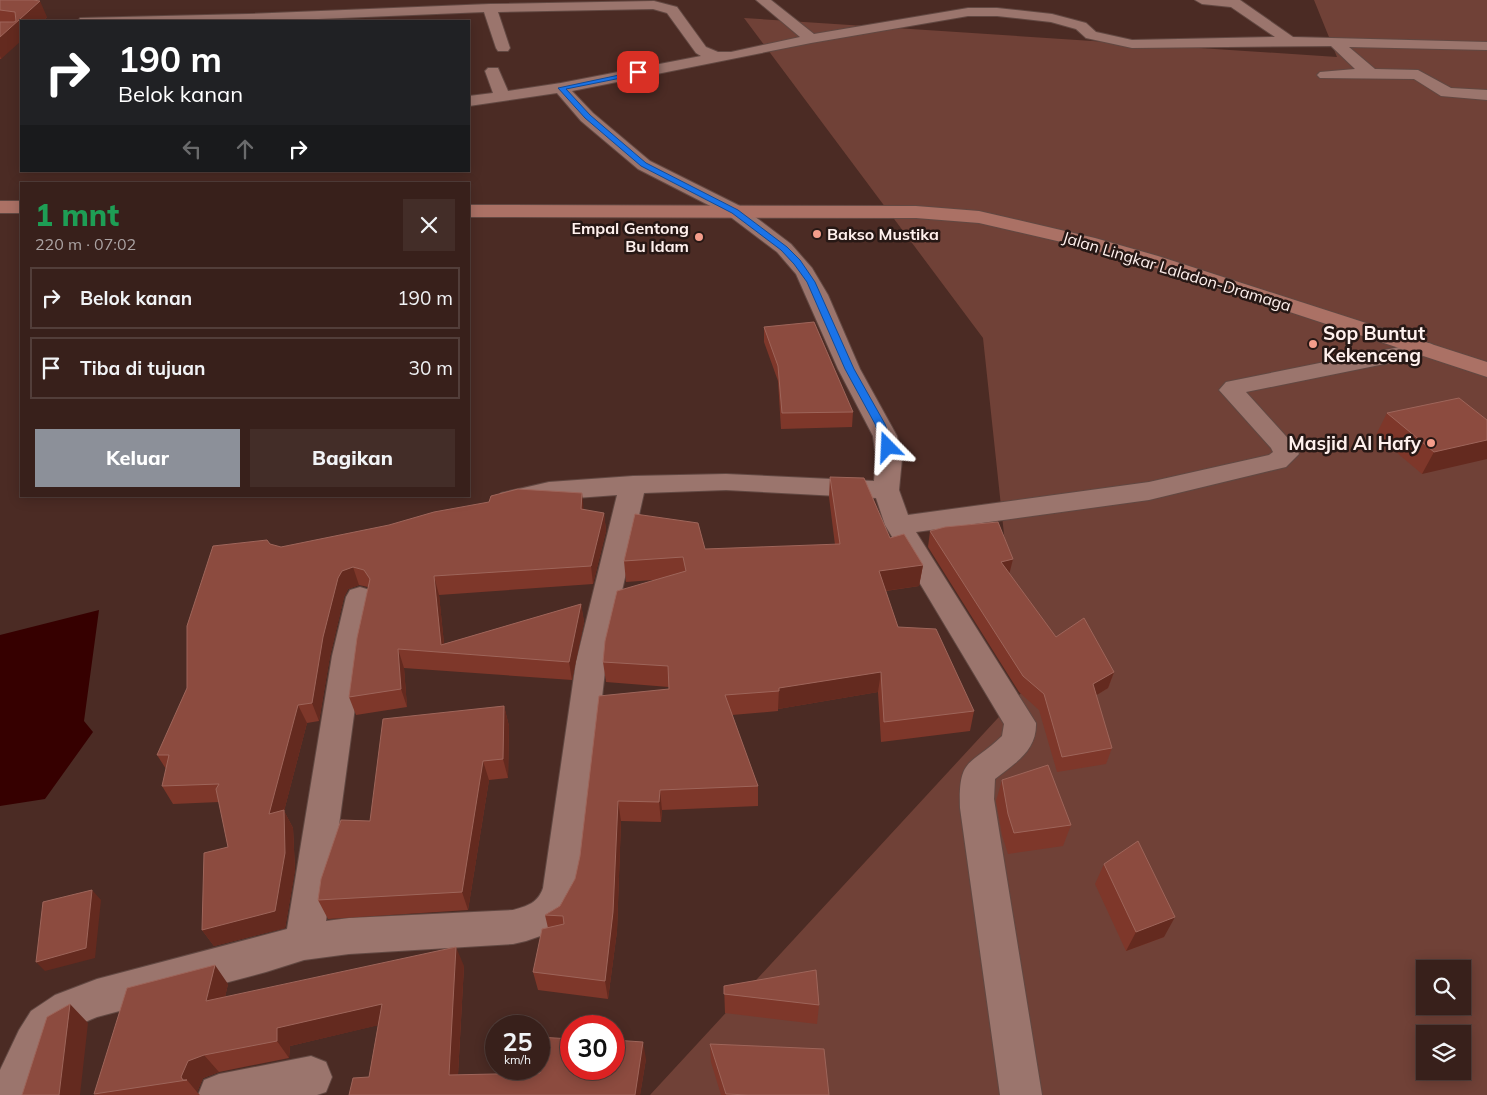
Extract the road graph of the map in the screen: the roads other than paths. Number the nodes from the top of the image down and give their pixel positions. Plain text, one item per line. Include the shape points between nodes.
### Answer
1 (303, 0) edge
2 (763, 0) edge
3 (1202, 0) edge
4 (670, 4) edge
5 (490, 8) junction
6 (293, 16) junction
7 (247, 20) edge
8 (811, 39) junction
9 (1290, 42) junction
10 (1335, 42) junction
11 (1487, 46) edge
12 (503, 48) dead end
13 (716, 57) junction
14 (492, 71) dead end
15 (1372, 74) junction
16 (1325, 75) dead end
17 (561, 88) junction
18 (1487, 95) edge
19 (502, 96) junction
20 (470, 101) edge
21 (0, 207) edge
22 (20, 207) edge
23 (470, 211) edge
24 (735, 211) junction
25 (1424, 350) junction
26 (1487, 370) edge
27 (633, 484) junction
28 (886, 490) junction
29 (491, 505) edge
30 (898, 525) junction
31 (360, 597) dead end
32 (304, 942) junction
33 (311, 1077) dead end
34 (10, 1095) edge
35 (219, 1095) edge
36 (1021, 1095) edge

1 - 6 street
2 - 8 street
3 - 9 street via 1235,3
4 - 5 street
4 - 13 street via 701,50
5 - 6 street
5 - 12 street
6 - 7 street
8 - 9 street via 982,12 1066,21 1081,26 1091,35 1132,44
8 - 13 street
9 - 10 street
10 - 11 street
10 - 15 street
13 - 17 street
14 - 19 street
15 - 16 street
15 - 18 street via 1418,75 1447,93
17 - 19 street
17 - 24 street via 587,117 644,165
19 - 20 street
21 - 22 main road
23 - 24 main road, Jalan Lingkar Laladon-Dramaga
24 - 25 main road, Jalan Lingkar Laladon-Dramaga via 916,212 979,217 1151,260
24 - 28 street via 784,248 811,282 849,369 885,436 889,459
25 - 26 main road, Jalan Lingkar Laladon-Dramaga
25 - 30 street via 1234,387 1231,390 1282,445 1286,454 1277,461 1149,491
27 - 28 street via 726,482
27 - 29 street via 549,491
27 - 32 street via 591,662 564,875 560,898 553,910 532,923 513,927 349,936
28 - 30 street
30 - 36 street via 1020,723 1018,742 980,772 977,814
31 - 32 street via 346,666
32 - 34 street via 127,989 69,1009 45,1025
33 - 35 street

